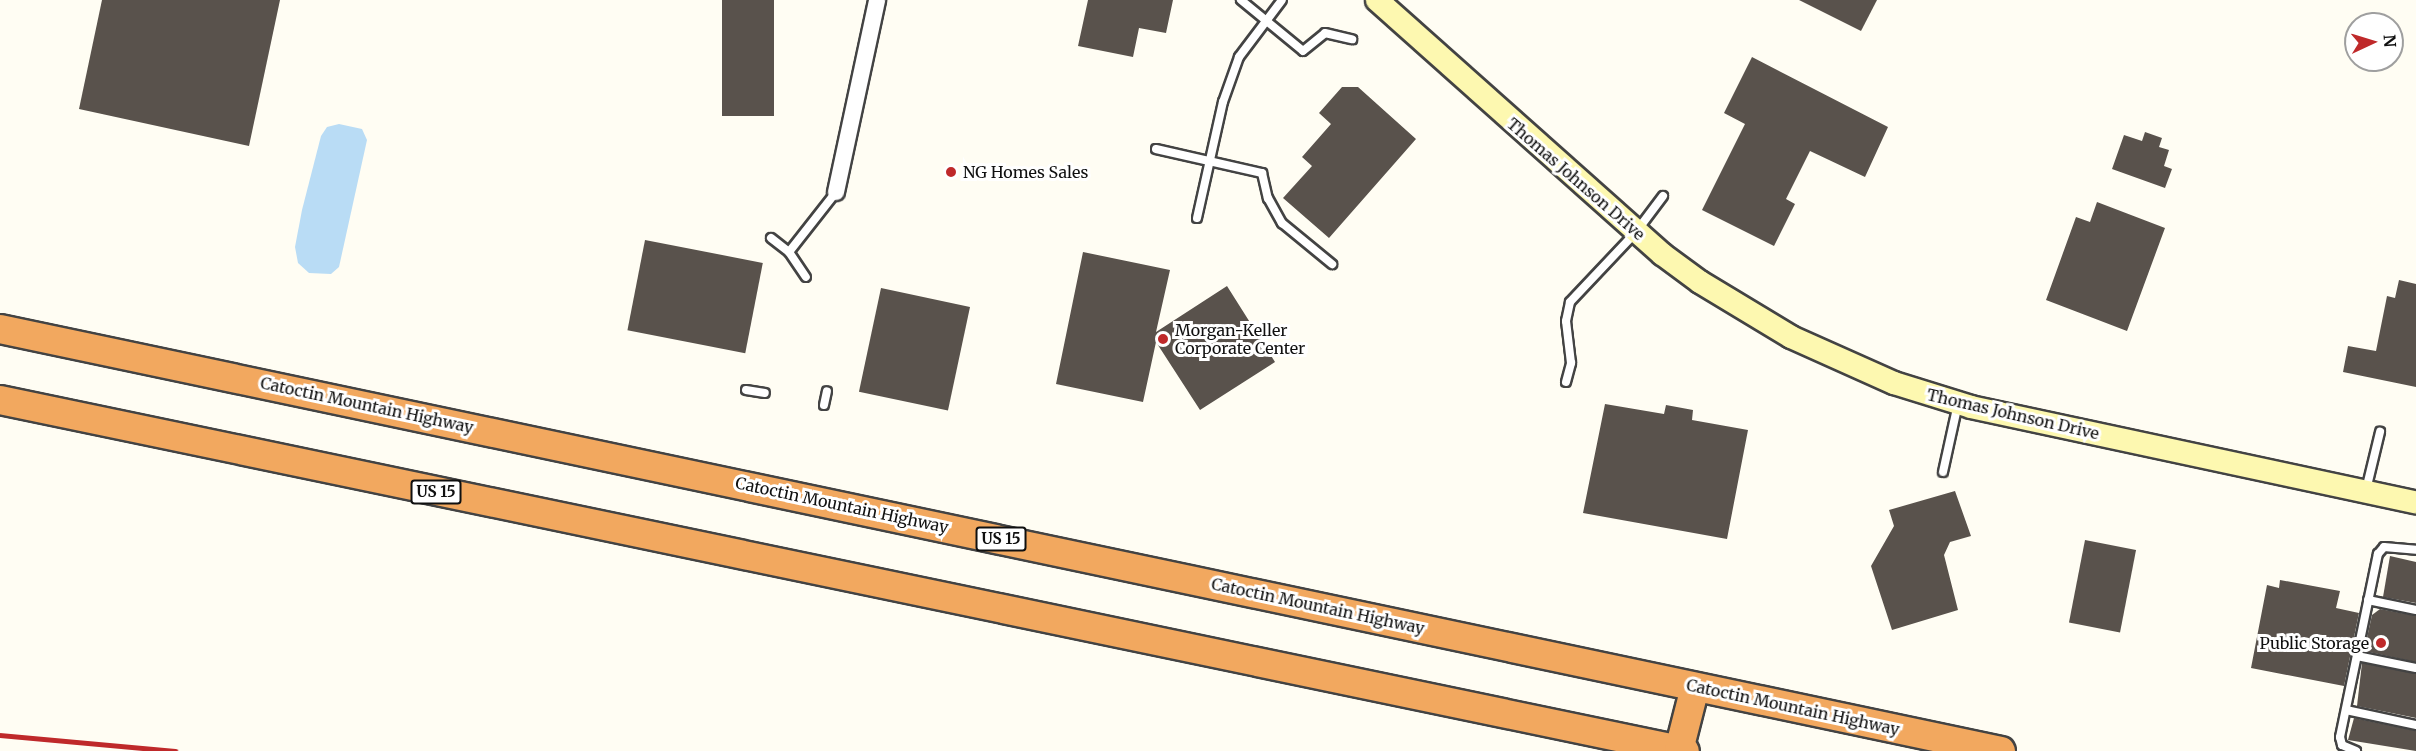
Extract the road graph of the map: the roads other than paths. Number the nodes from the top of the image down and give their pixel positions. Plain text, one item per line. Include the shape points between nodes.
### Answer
1 (877, 0) edge
2 (1241, 0) edge
3 (1282, 0) edge
4 (1377, 0) edge
5 (1264, 22) junction
6 (1352, 39) dead end
7 (1156, 149) dead end
8 (1210, 160) junction
9 (836, 192) joint
10 (1663, 196) dead end
11 (1197, 218) dead end
12 (1636, 232) junction
13 (771, 238) dead end
14 (789, 252) junction
15 (1332, 264) dead end
16 (806, 277) dead end
17 (0, 329) edge
18 (1566, 382) dead end
19 (746, 390) dead end
20 (827, 391) dead end
21 (765, 393) dead end
22 (0, 400) edge
23 (1958, 404) junction
24 (824, 405) dead end
25 (2380, 432) dead end
26 (1943, 472) dead end
27 (2366, 490) junction
28 (2416, 502) edge
29 (2416, 550) edge
30 (2368, 600) junction
31 (2416, 610) edge
32 (2357, 656) junction
33 (2416, 668) edge
34 (1695, 687) junction
35 (2346, 710) junction
36 (2416, 725) edge
37 (1682, 750) edge
38 (2001, 751) edge
39 (2356, 751) edge

1 - 9 street
2 - 5 lane
3 - 5 lane
4 - 12 street, Thomas Johnson Drive
5 - 6 lane via 1303,51 1325,33
5 - 8 lane via 1239,57 1223,102
7 - 8 lane
8 - 11 lane
8 - 15 lane via 1262,172 1268,198 1282,223
9 - 14 lane
10 - 12 lane
12 - 18 lane via 1570,302 1566,321 1570,363
12 - 23 street, Thomas Johnson Drive via 1700,282 1791,337 1894,383
13 - 14 lane
14 - 16 lane
17 - 34 highway, Catoctin Mountain Highway / US 15
19 - 21 lane
20 - 24 lane
22 - 37 highway, US 15
23 - 26 lane
23 - 27 street, Thomas Johnson Drive
25 - 27 lane
27 - 28 street, Thomas Johnson Drive
29 - 30 lane via 2384,546 2378,554
30 - 31 lane
30 - 32 lane
32 - 33 lane
32 - 35 lane
34 - 37 highway
34 - 38 highway, Catoctin Mountain Highway / US 15
35 - 36 lane
35 - 39 lane via 2340,737 2342,745

